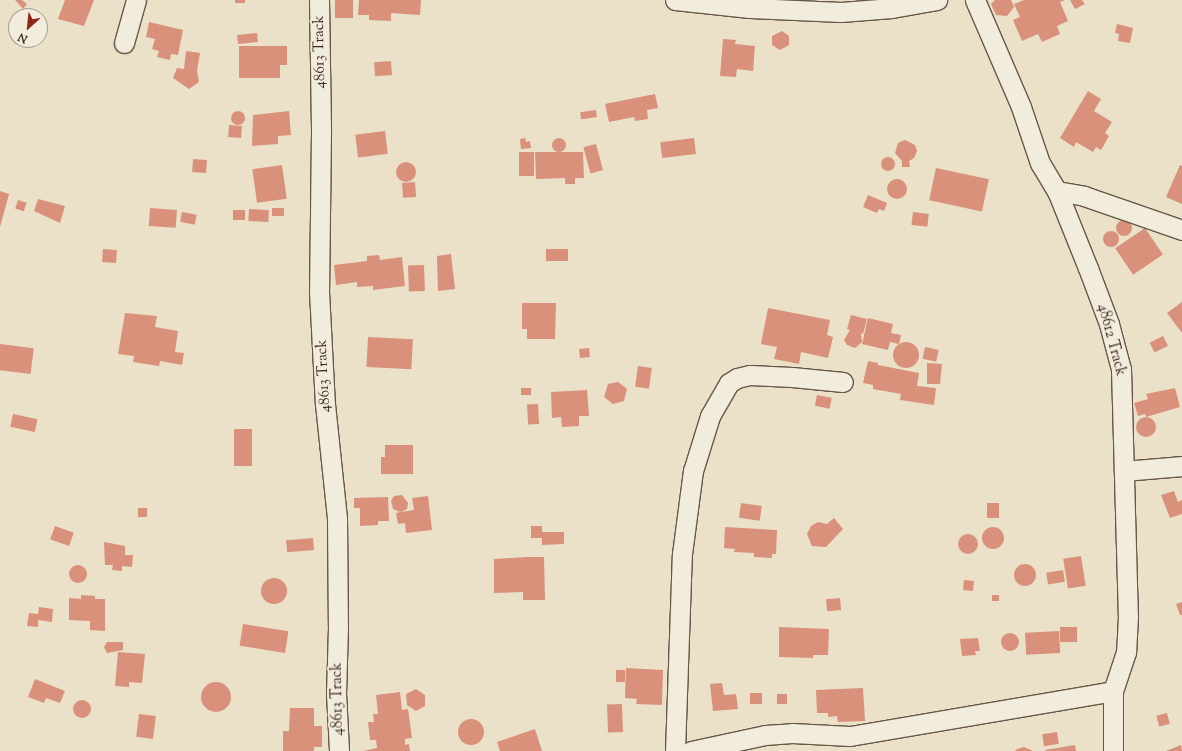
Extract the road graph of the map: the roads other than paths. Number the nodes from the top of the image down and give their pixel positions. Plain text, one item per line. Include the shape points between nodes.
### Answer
1 (136, 0) edge
2 (319, 0) edge
3 (675, 0) edge
4 (937, 0) edge
5 (975, 0) edge
6 (124, 43) dead end
7 (1057, 191) junction
8 (1182, 230) edge
9 (843, 382) dead end
10 (1182, 466) edge
11 (1124, 471) junction
12 (1113, 691) junction
13 (339, 751) edge
14 (675, 751) edge
15 (691, 751) edge
16 (1113, 751) edge

1 - 6 street
2 - 13 street, 48613 Track via 319,291 325,404 337,518 336,693
3 - 4 street via 750,8 841,12 892,8
5 - 7 street, 48612 Track via 1003,63 1040,162
7 - 8 street via 1084,196
7 - 11 street, 48612 Track via 1110,324 1121,369
9 - 14 street via 792,377 737,378 730,383 710,416 693,470 682,554 677,628
10 - 11 street
11 - 12 street, 48612 Track via 1126,652
12 - 15 street via 850,736 792,733 765,735
12 - 16 street, 48612 Track

